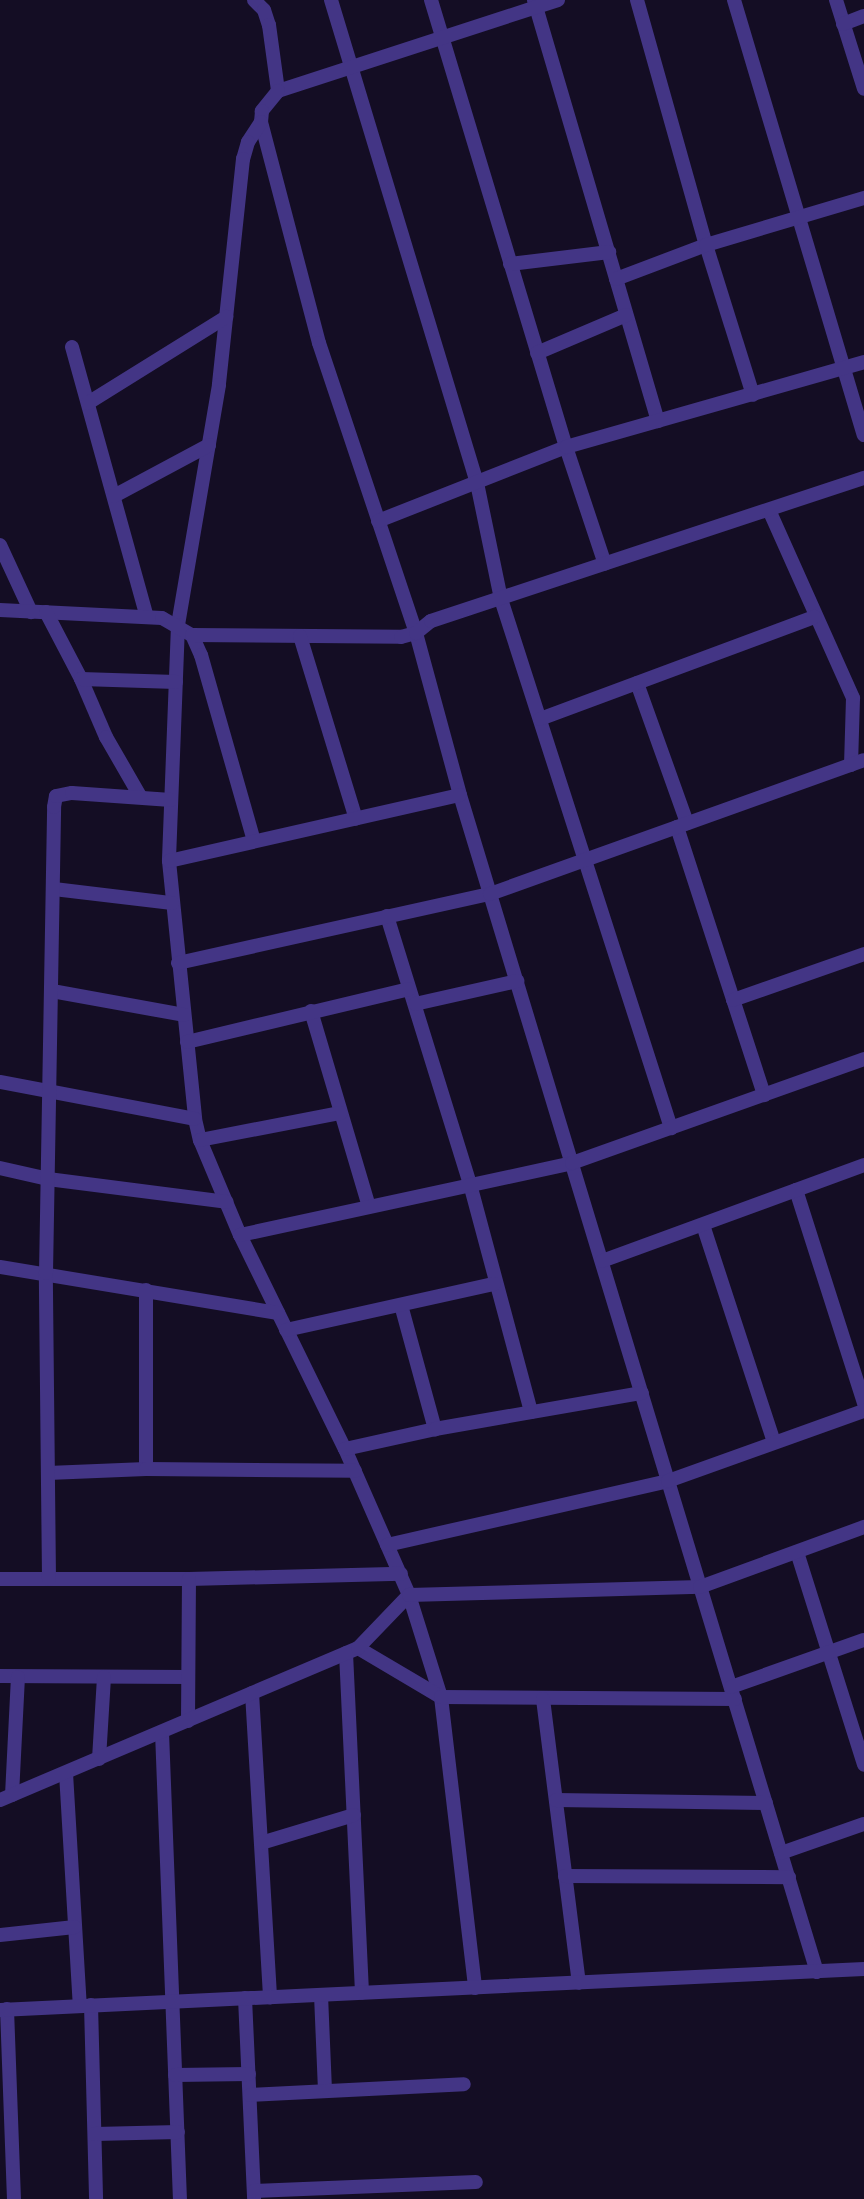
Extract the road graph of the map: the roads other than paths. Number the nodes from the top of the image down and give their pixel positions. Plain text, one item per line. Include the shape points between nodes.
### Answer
1 (254, 0) edge
2 (331, 0) edge
3 (430, 0) edge
4 (558, 0) edge
5 (637, 0) edge
6 (734, 0) edge
7 (836, 0) edge
8 (535, 3) edge
9 (864, 16) edge
10 (843, 24) junction
11 (441, 39) junction
12 (352, 69) junction
13 (864, 89) edge
14 (278, 91) junction
15 (261, 122) junction
16 (864, 198) edge
17 (801, 216) junction
18 (706, 245) junction
19 (609, 252) junction
20 (510, 264) junction
21 (616, 279) junction
22 (626, 315) junction
23 (226, 317) junction
24 (72, 347) dead end
25 (537, 353) junction
26 (864, 362) edge
27 (845, 368) junction
28 (753, 395) junction
29 (88, 404) junction
30 (658, 421) junction
31 (864, 435) edge
32 (209, 445) junction
33 (566, 447) junction
34 (864, 478) edge
35 (477, 483) junction
36 (114, 496) junction
37 (769, 510) junction
38 (378, 521) junction
39 (0, 545) edge
40 (605, 564) junction
41 (501, 598) junction
42 (0, 610) edge
43 (38, 612) junction
44 (148, 617) junction
45 (815, 617) junction
46 (178, 625) junction
47 (416, 633) junction
48 (192, 635) junction
49 (300, 636) junction
50 (81, 679) junction
51 (176, 682) junction
52 (637, 683) junction
53 (540, 719) junction
54 (858, 762) edge
55 (460, 795) junction
56 (140, 796) junction
57 (171, 800) junction
58 (356, 819) junction
59 (682, 825) junction
60 (254, 841) junction
61 (586, 859) junction
62 (169, 861) junction
63 (54, 889) junction
64 (490, 894) junction
65 (172, 903) junction
66 (387, 916) junction
67 (864, 954) edge
68 (178, 963) junction
69 (517, 981) junction
70 (409, 989) junction
71 (52, 991) junction
72 (733, 1000) junction
73 (415, 1004) junction
74 (311, 1011) junction
75 (184, 1015) junction
76 (187, 1042) junction
77 (864, 1059) edge
78 (0, 1082) edge
79 (50, 1091) junction
80 (764, 1095) junction
81 (340, 1113) junction
82 (195, 1119) junction
83 (671, 1128) junction
84 (200, 1139) junction
85 (572, 1163) junction
86 (864, 1165) edge
87 (0, 1168) edge
88 (48, 1179) junction
89 (470, 1184) junction
90 (796, 1190) junction
91 (227, 1202) junction
92 (369, 1207) junction
93 (703, 1224) junction
94 (240, 1236) junction
95 (601, 1261) junction
96 (0, 1267) edge
97 (46, 1273) junction
98 (494, 1284) junction
99 (146, 1290) junction
100 (401, 1305) junction
101 (278, 1313) junction
102 (286, 1330) junction
103 (642, 1393) junction
104 (864, 1403) edge
105 (864, 1411) edge
106 (531, 1412) junction
107 (435, 1429) junction
108 (774, 1442) junction
109 (345, 1449) junction
110 (146, 1469) junction
111 (355, 1471) junction
112 (48, 1473) junction
113 (668, 1481) junction
114 (864, 1527) edge
115 (387, 1545) junction
116 (797, 1552) junction
117 (401, 1574) junction
118 (0, 1579) edge
119 (49, 1579) junction
120 (189, 1579) junction
121 (700, 1587) junction
122 (409, 1595) junction
123 (864, 1640) edge
124 (352, 1650) junction
125 (829, 1652) junction
126 (0, 1676) edge
127 (18, 1676) junction
128 (104, 1677) junction
129 (188, 1677) junction
130 (252, 1693) junction
131 (733, 1693) junction
132 (441, 1697) junction
133 (543, 1699) junction
134 (188, 1721) junction
135 (162, 1732) junction
136 (99, 1759) junction
137 (864, 1765) edge
138 (66, 1773) junction
139 (6, 1798) edge
140 (555, 1800) junction
141 (766, 1803) junction
142 (354, 1815) junction
143 (864, 1824) edge
144 (261, 1843) junction
145 (781, 1853) junction
146 (565, 1876) junction
147 (789, 1878) junction
148 (75, 1927) junction
149 (0, 1934) edge
150 (864, 1969) edge
151 (817, 1972) junction
152 (579, 1983) junction
153 (475, 1988) junction
154 (362, 1993) junction
155 (321, 1995) junction
156 (270, 1997) junction
157 (245, 1998) junction
158 (173, 2002) junction
159 (85, 2006) junction
160 (4, 2009) edge
161 (248, 2074) junction
162 (175, 2075) junction
163 (464, 2084) dead end
164 (325, 2091) junction
165 (250, 2095) junction
166 (178, 2132) junction
167 (95, 2134) junction
168 (7, 2182) edge
169 (475, 2182) dead end
170 (355, 2193) edge
171 (254, 2195) edge
172 (14, 2199) edge
173 (96, 2199) edge
174 (180, 2199) edge

1 - 14 street via 264,10 269,26
2 - 12 street
3 - 11 street
4 - 8 street
5 - 18 street
6 - 17 street
7 - 10 street
8 - 11 street
8 - 19 street
9 - 10 street
10 - 13 street
11 - 12 street
11 - 20 street
12 - 14 street
12 - 35 street
14 - 15 street via 262,111
15 - 23 street via 243,159
15 - 38 street via 319,343
16 - 17 street
17 - 18 street
17 - 27 street
18 - 21 street
18 - 28 street
19 - 20 street
19 - 21 street
20 - 25 street
21 - 22 street
22 - 25 street
22 - 30 street
23 - 29 street
23 - 32 street
24 - 29 street
25 - 33 street
26 - 27 street
27 - 28 street
27 - 31 street
28 - 30 street
29 - 36 street
30 - 33 street
32 - 36 street
32 - 46 street
33 - 35 street
33 - 40 street
34 - 37 street
35 - 38 street
35 - 41 street
36 - 44 street
37 - 40 street
37 - 45 street
38 - 47 street
39 - 43 street
40 - 41 street
41 - 47 street via 431,621
41 - 53 street
42 - 43 street
43 - 44 street
43 - 50 street
44 - 46 street
45 - 52 street
45 - 54 street via 853,698
46 - 48 street
46 - 51 street
47 - 49 street via 401,637
47 - 55 street
48 - 49 street
48 - 60 street
49 - 58 street
50 - 51 street
50 - 56 street via 106,737
51 - 57 street
52 - 53 street
52 - 59 street
53 - 61 street
54 - 59 street
55 - 58 street
55 - 64 street
56 - 57 street
56 - 63 street via 56,796
57 - 62 street
58 - 60 street
59 - 61 street
59 - 72 street
60 - 62 street
61 - 64 street
61 - 83 street
62 - 65 street
63 - 65 street
63 - 71 street
64 - 66 street
64 - 69 street
65 - 68 street
66 - 68 street
66 - 70 street
67 - 72 street
68 - 75 street
69 - 73 street
69 - 85 street
70 - 73 street
70 - 74 street
71 - 75 street
71 - 79 street
72 - 80 street
73 - 89 street
74 - 76 street
74 - 81 street
75 - 76 street
76 - 82 street
77 - 80 street
78 - 79 street
79 - 82 street
79 - 88 street
80 - 83 street
81 - 84 street
81 - 92 street
82 - 84 street
83 - 85 street
84 - 91 street
85 - 89 street
85 - 95 street
86 - 90 street
87 - 88 street
88 - 91 street
88 - 97 street
89 - 92 street
89 - 98 street
90 - 93 street
90 - 104 street
91 - 94 street
92 - 94 street
93 - 95 street
93 - 108 street
94 - 101 street
95 - 103 street
96 - 97 street
97 - 99 street
97 - 112 street
98 - 100 street
98 - 106 street
99 - 101 street
99 - 110 street
100 - 102 street
100 - 107 street
101 - 102 street
102 - 109 street
103 - 106 street
103 - 113 street
105 - 108 street
106 - 107 street
107 - 109 street
108 - 113 street
109 - 111 street
110 - 111 street
110 - 112 street
111 - 115 street
112 - 119 street
113 - 115 street
113 - 121 street
114 - 116 street
115 - 117 street
116 - 121 street
116 - 125 street
117 - 120 street
117 - 122 street
118 - 119 street
119 - 120 street
120 - 129 street
121 - 122 street
121 - 131 street
122 - 124 street
122 - 132 street
123 - 125 street
124 - 130 street
124 - 132 street
124 - 142 street
125 - 131 street
125 - 137 street
126 - 127 street
127 - 128 street
127 - 139 street
128 - 129 street
128 - 136 street
129 - 134 street
130 - 134 street
130 - 144 street
131 - 133 street
131 - 141 street
132 - 133 street
132 - 153 street
133 - 140 street
134 - 135 street
135 - 136 street
135 - 158 street
136 - 138 street
138 - 139 street
138 - 148 street
140 - 141 street
140 - 146 street
141 - 145 street
142 - 144 street
142 - 154 street
143 - 145 street
144 - 156 street
145 - 147 street
146 - 147 street
146 - 152 street
147 - 151 street
148 - 149 street
148 - 159 street
150 - 151 street
151 - 152 street
152 - 153 street
153 - 154 street
154 - 155 street
155 - 156 street
155 - 164 street
156 - 157 street
157 - 158 street
157 - 161 street
158 - 159 street
158 - 162 street
159 - 160 street
159 - 167 street
160 - 168 street
161 - 162 street
161 - 165 street
162 - 166 street
163 - 164 street
164 - 165 street
165 - 171 street
166 - 167 street
166 - 174 street
167 - 173 street
168 - 172 street
169 - 170 street
170 - 171 street

